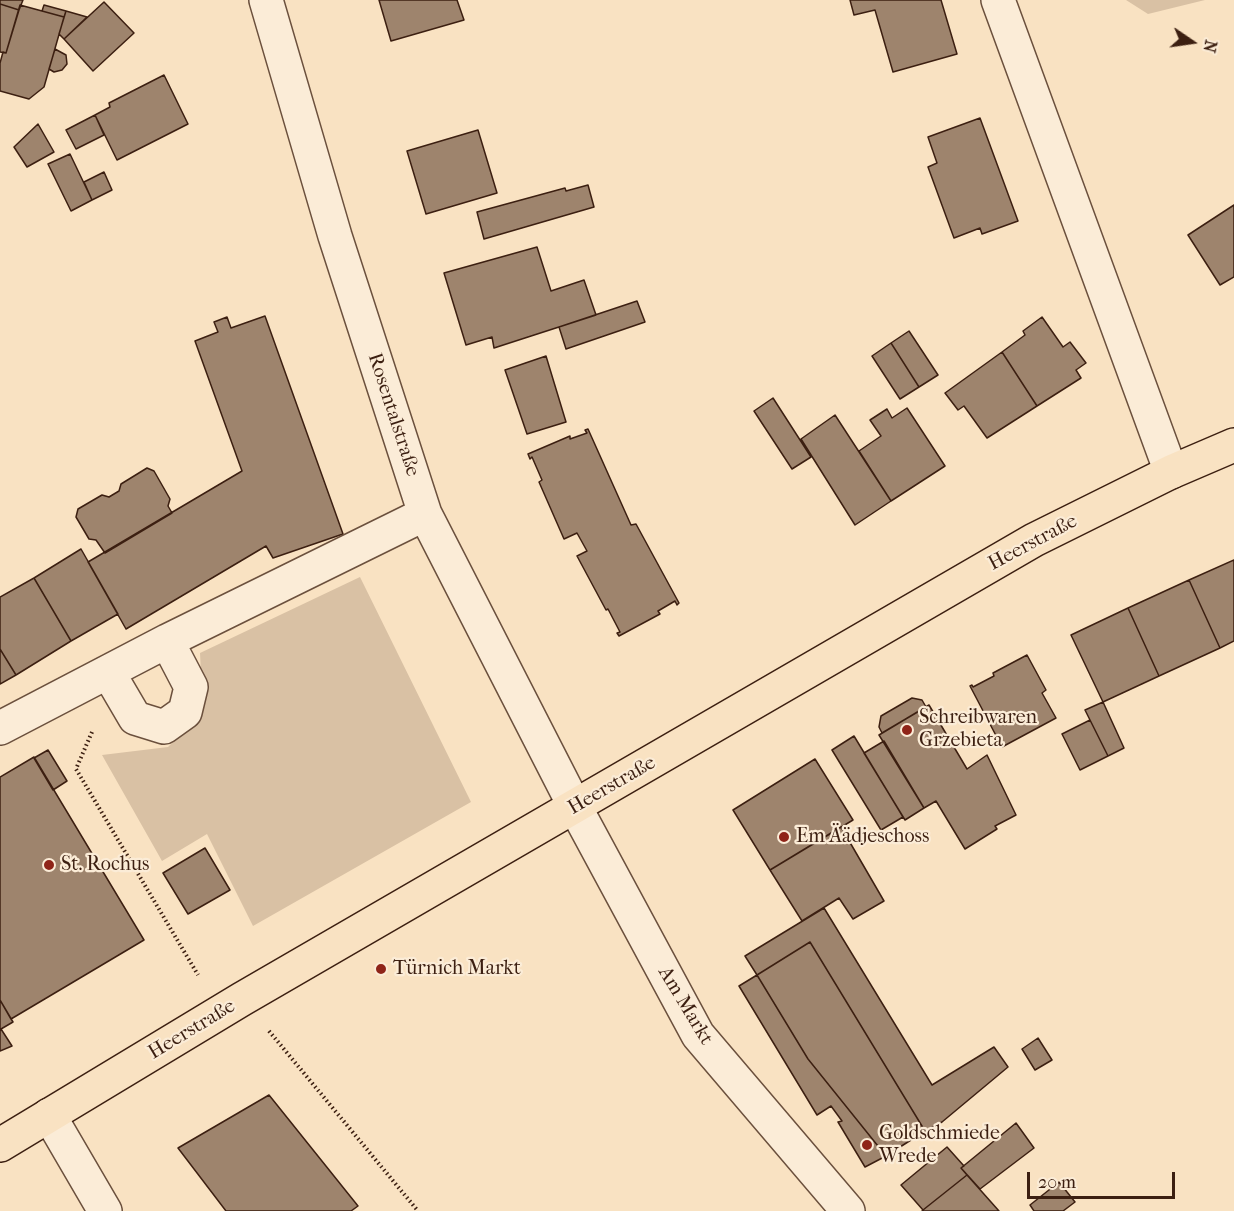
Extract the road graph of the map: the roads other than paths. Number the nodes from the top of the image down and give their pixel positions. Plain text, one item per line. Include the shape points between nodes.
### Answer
1 (266, 0) edge
2 (998, 0) edge
3 (1234, 445) edge
4 (1171, 472) junction
5 (425, 514) junction
6 (167, 641) junction
7 (108, 672) junction
8 (0, 728) edge
9 (575, 807) junction
10 (49, 1116) junction
11 (0, 1145) edge
12 (105, 1211) edge
13 (848, 1211) edge

1 - 5 street, Rosentalstraße via 335,236
2 - 4 street
3 - 4 main road, Heerstraße
4 - 9 main road, Heerstraße via 1034,540
5 - 6 street
5 - 9 street, Rosentalstraße
6 - 7 street
6 - 7 street via 191,687 185,712 164,727 135,718
7 - 8 street
9 - 10 main road, Heerstraße via 242,999
9 - 13 street, Am Markt via 698,1035
10 - 11 main road, Heerstraße
10 - 12 street

